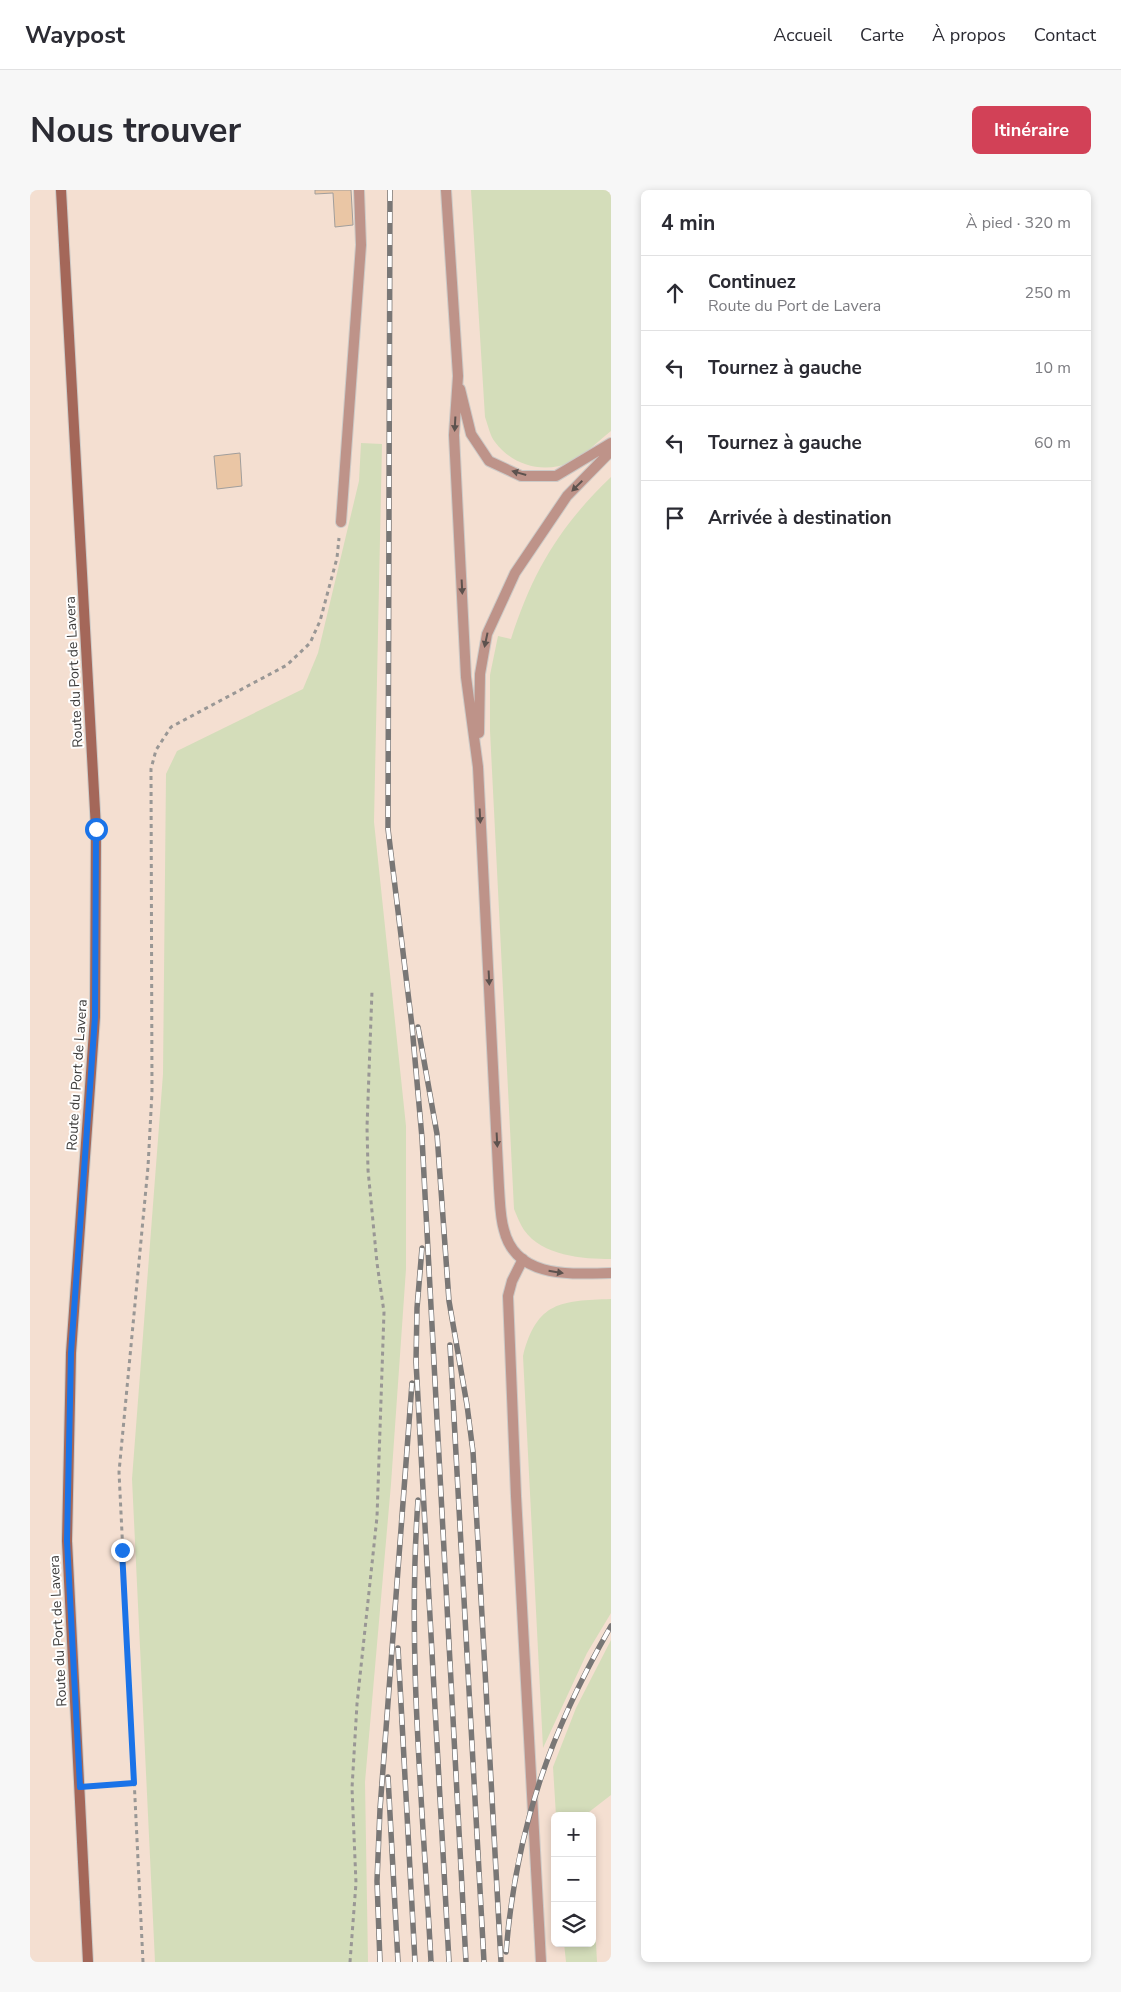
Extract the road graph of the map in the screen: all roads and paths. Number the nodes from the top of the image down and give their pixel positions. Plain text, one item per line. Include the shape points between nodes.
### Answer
1 (61, 190) edge
2 (358, 190) edge
3 (446, 190) edge
4 (458, 376) junction
5 (611, 443) edge
6 (611, 451) edge
7 (341, 522) joint
8 (478, 767) junction
9 (372, 991) dead end
10 (523, 1259) junction
11 (611, 1274) edge
12 (134, 1783) junction
13 (80, 1787) junction
14 (88, 1962) edge
15 (143, 1962) edge
16 (350, 1962) edge
17 (541, 1962) edge

1 - 13 street, Route du Port de Lavera via 97,876 95,1017 71,1353 67,1541
2 - 7 street via 361,246
3 - 4 street
5 -> 4 street via 556,476 521,476 490,461 470,434
4 -> 8 street via 454,435 466,677
6 -> 8 street via 567,496 515,573 487,634 480,674
7 - 12 path via 337,558 320,621 310,643 287,665 171,727 156,750 151,769 152,1092 148,1167 119,1472
8 -> 10 street via 499,1188 504,1230 514,1253
9 - 16 path via 368,1161 384,1312 377,1517 357,1704 352,1788 356,1882
10 -> 11 street via 539,1270 565,1274
10 - 17 street via 508,1296
12 - 13 path
12 - 15 path
13 - 14 street, Route du Port de Lavera

